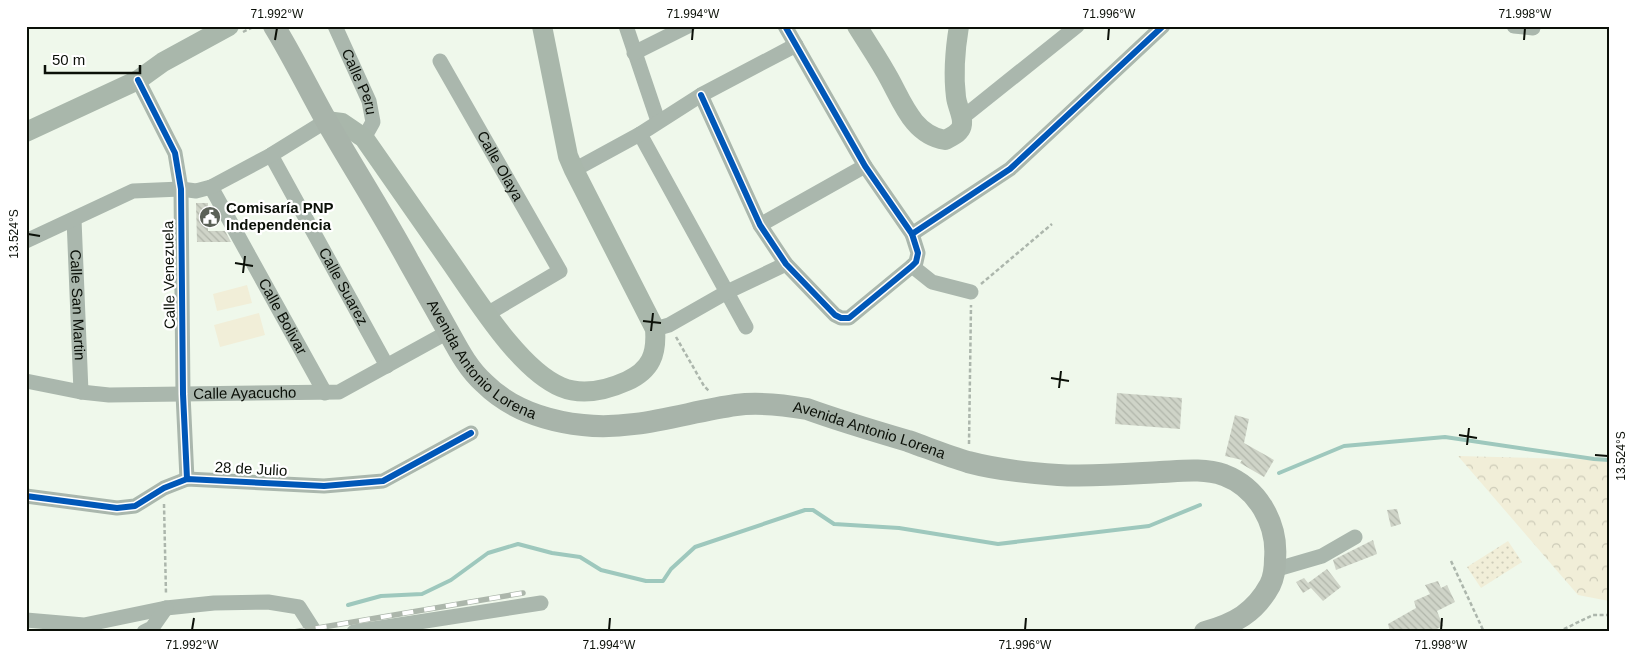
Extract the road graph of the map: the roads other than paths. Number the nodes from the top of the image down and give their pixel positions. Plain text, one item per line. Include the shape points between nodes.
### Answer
1 (229, 26) edge
2 (335, 26) edge
3 (542, 26) edge
4 (626, 26) edge
5 (688, 26) edge
6 (785, 26) edge
7 (857, 26) edge
8 (959, 26) edge
9 (1077, 26) edge
10 (1163, 26) edge
11 (1514, 26) edge
12 (1533, 28) dead end
13 (277, 31) edge
14 (796, 45) junction
15 (634, 53) junction
16 (440, 61) dead end
17 (138, 80) junction
18 (701, 95) junction
19 (962, 118) junction
20 (326, 121) junction
21 (658, 121) junction
22 (26, 132) edge
23 (640, 134) junction
24 (364, 138) junction
25 (271, 155) junction
26 (865, 166) junction
27 (574, 170) junction
28 (211, 187) junction
29 (181, 190) junction
30 (74, 219) junction
31 (760, 225) junction
32 (912, 234) junction
33 (26, 240) edge
34 (786, 264) junction
35 (912, 266) junction
36 (727, 292) junction
37 (971, 292) road end
38 (487, 314) junction
39 (662, 327) junction
40 (746, 327) dead end
41 (448, 332) junction
42 (387, 366) junction
43 (26, 381) edge
44 (81, 392) junction
45 (325, 393) junction
46 (183, 394) junction
47 (471, 433) dead end
48 (187, 479) junction
49 (26, 496) edge
50 (1355, 537) dead end
51 (1274, 570) junction
52 (541, 603) dead end
53 (166, 608) junction
54 (26, 620) edge
55 (144, 632) edge
56 (314, 632) edge
57 (354, 632) edge
58 (1205, 632) edge

1 - 17 main road via 169,58
2 - 24 street, Calle Peru via 369,101 373,122
3 - 27 main road via 568,156
4 - 15 street
5 - 15 street
6 - 14 street
7 - 19 main road via 900,102 922,129 945,140 960,130
8 - 19 main road via 954,77
9 - 19 street
10 - 32 street via 1010,169
11 - 12 street
13 - 20 highway, Avenida Antonio Lorena
14 - 18 street
14 - 26 street
15 - 21 street
16 - 38 street, Calle Olaya via 560,272
17 - 22 main road
17 - 29 street, Calle Venezuela via 175,154
18 - 21 street
18 - 31 street
20 - 24 main road via 342,123
20 - 25 street
20 - 41 highway, Avenida Antonio Lorena
21 - 23 street
23 - 27 street
23 - 36 street
24 - 38 main road
25 - 28 street
25 - 42 street, Calle Suarez
26 - 31 street
26 - 32 street
27 - 39 main road
28 - 29 street
28 - 45 street, Calle Bolivar
29 - 30 street via 133,191
29 - 46 street, Calle Venezuela
30 - 33 street
30 - 44 street, Calle San Martin
31 - 34 street
32 - 35 street via 918,254
34 - 35 street via 841,318 849,318
34 - 36 street
35 - 37 street via 932,282
36 - 39 street
36 - 40 street
38 - 39 main road via 520,356 549,381 574,391 610,388 645,370 653,357
41 - 42 street, Calle Ayacucho
41 - 51 highway, Avenida Antonio Lorena via 484,384 546,419 606,426 737,405 787,405 968,462 1023,472 1086,476 1203,471 1223,475 1238,482 1263,506 1275,538
42 - 45 street, Calle Ayacucho via 339,392
43 - 44 street, Calle Ayacucho
44 - 46 street, Calle Ayacucho
45 - 46 street, Calle Ayacucho
46 - 48 street, Calle Venezuela
47 - 48 street, 28 de Julio via 384,481 324,486
48 - 49 street, 28 de Julio via 164,488 135,506 116,508
50 - 51 street via 1322,556
51 - 58 highway, Avenida Antonio Lorena via 1260,600 1244,615 1226,626
52 - 57 street
53 - 54 street via 84,625
53 - 55 street via 152,628
53 - 56 street via 214,603 282,604 299,608

